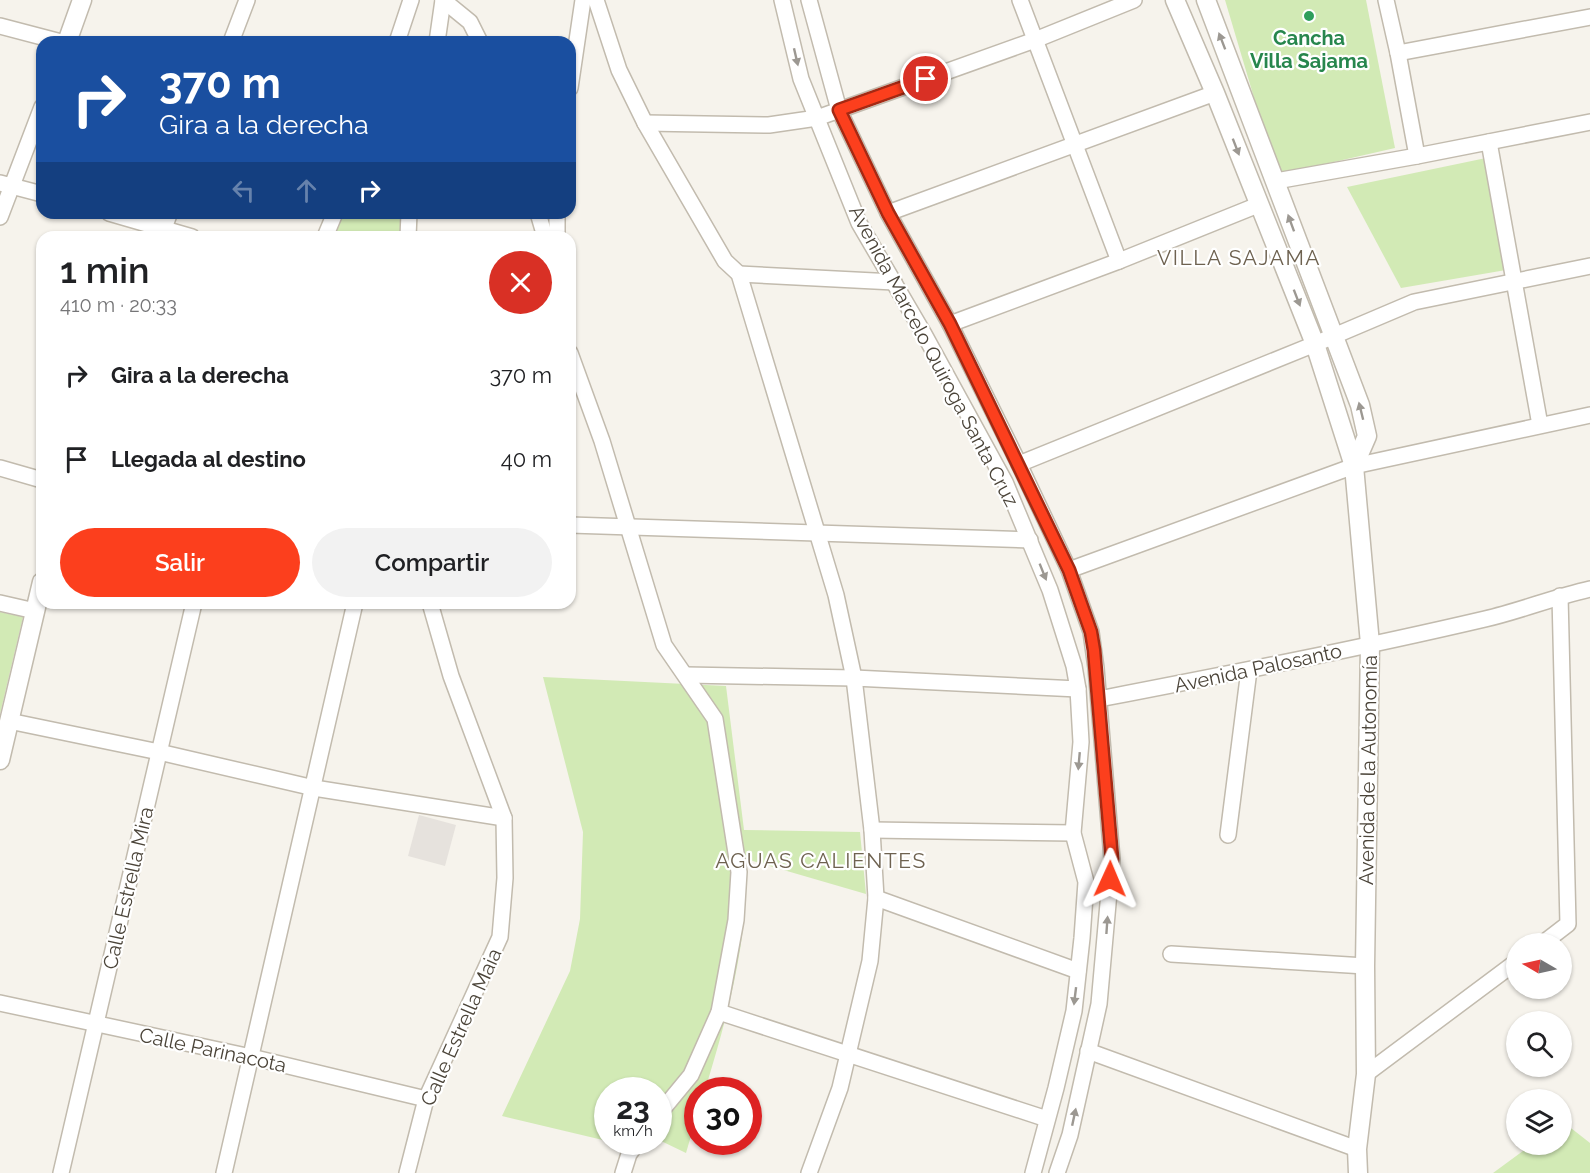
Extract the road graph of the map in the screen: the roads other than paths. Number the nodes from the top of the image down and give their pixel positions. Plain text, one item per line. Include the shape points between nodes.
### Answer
1 (82, 0) edge
2 (247, 0) edge
3 (411, 0) edge
4 (443, 0) edge
5 (583, 0) edge
6 (596, 0) edge
7 (782, 0) edge
8 (809, 0) edge
9 (1020, 0) edge
10 (1134, 0) edge
11 (1175, 0) edge
12 (1206, 0) edge
13 (1386, 0) edge
14 (1590, 16) edge
15 (0, 26) edge
16 (38, 36) edge
17 (69, 36) edge
18 (233, 36) edge
19 (399, 36) edge
20 (438, 36) edge
21 (477, 36) edge
22 (1035, 40) junction
23 (576, 47) edge
24 (1398, 53) junction
25 (1215, 93) junction
26 (839, 110) junction
27 (817, 118) junction
28 (36, 119) edge
29 (1590, 122) edge
30 (645, 123) junction
31 (1489, 142) junction
32 (1074, 144) junction
33 (1417, 156) junction
34 (1276, 181) junction
35 (6, 184) edge
36 (36, 192) edge
37 (1258, 205) junction
38 (888, 213) junction
39 (0, 217) edge
40 (134, 219) edge
41 (163, 226) edge
42 (1119, 261) junction
43 (1590, 266) edge
44 (740, 274) junction
45 (1514, 281) junction
46 (894, 282) junction
47 (950, 324) junction
48 (1333, 337) junction
49 (1315, 345) junction
50 (576, 370) edge
51 (1590, 414) edge
52 (1540, 425) junction
53 (1019, 464) junction
54 (1354, 466) junction
55 (0, 468) edge
56 (36, 478) edge
57 (576, 525) edge
58 (627, 527) junction
59 (819, 533) junction
60 (1030, 540) junction
61 (1069, 570) junction
62 (1590, 589) edge
63 (1560, 596) junction
64 (0, 603) edge
65 (36, 607) edge
66 (193, 609) edge
67 (354, 609) edge
68 (432, 609) edge
69 (35, 611) junction
70 (1370, 644) junction
71 (1249, 670) junction
72 (686, 675) junction
73 (854, 678) junction
74 (1078, 688) junction
75 (1099, 699) junction
76 (9, 721) junction
77 (159, 752) junction
78 (0, 760) edge
79 (314, 788) junction
80 (504, 818) junction
81 (872, 830) junction
82 (1073, 833) junction
83 (1228, 835) dead end
84 (876, 898) junction
85 (1556, 933) edge
86 (1171, 954) dead end
87 (1365, 966) junction
88 (1506, 969) edge
89 (1078, 971) junction
90 (0, 1003) edge
91 (719, 1012) junction
92 (96, 1024) junction
93 (1088, 1051) junction
94 (847, 1054) junction
95 (251, 1057) junction
96 (1366, 1074) junction
97 (672, 1098) edge
98 (426, 1099) junction
99 (1047, 1119) junction
100 (1357, 1149) junction
101 (629, 1155) edge
102 (61, 1173) edge
103 (224, 1173) edge
104 (407, 1173) edge
105 (623, 1173) edge
106 (809, 1173) edge
107 (1033, 1173) edge
108 (1057, 1173) edge
109 (1358, 1173) edge

1 - 17 street
2 - 18 street
3 - 19 street
4 - 20 street
4 - 21 street via 470,22
5 - 23 street
6 - 30 street via 619,70
7 -> 27 street, Avenida Marcelo Quiroga Santa Cruz via 801,79
8 - 26 street, Avenida Marcelo Quiroga Santa Cruz
9 - 22 street
10 - 22 street
11 - 25 street, Avenida de la Autonomía
34 -> 12 street, Avenida de la Autonomía
13 - 24 street
14 - 24 street
15 - 16 street
22 - 26 street
22 - 32 street
24 - 33 street
25 - 32 street
25 -> 37 street, Avenida de la Autonomía
26 - 27 street
26 - 38 street, Avenida Marcelo Quiroga Santa Cruz
27 - 30 street via 770,125
27 - 46 street, Avenida Marcelo Quiroga Santa Cruz via 859,223
28 - 35 street
29 - 31 street
30 - 44 street via 725,261
31 - 33 street
31 - 45 street
32 - 38 street
32 - 42 street
33 - 34 street
48 -> 34 street, Avenida de la Autonomía
35 - 36 street
35 - 39 street
37 - 42 street
37 -> 49 street, Avenida de la Autonomía
38 - 47 street, Avenida Marcelo Quiroga Santa Cruz
40 - 41 street
42 - 47 street
43 - 45 street
44 - 46 street
44 - 59 street
45 - 48 street via 1414,302
45 - 52 street
46 - 60 street, Avenida Marcelo Quiroga Santa Cruz via 1005,482
47 - 53 street, Avenida Marcelo Quiroga Santa Cruz
48 - 49 street
54 -> 48 street, Avenida de la Autonomía via 1367,436 1360,405
49 - 53 street
49 - 54 street, Avenida de la Autonomía
50 - 58 street
51 - 52 street
52 - 54 street
53 - 61 street, Avenida Marcelo Quiroga Santa Cruz
54 - 61 street
54 - 70 street, Avenida de la Autonomía
55 - 56 street
57 - 58 street
58 - 59 street
58 - 72 street via 664,645
59 - 60 street
59 - 73 street
60 -> 74 street, Avenida Marcelo Quiroga Santa Cruz via 1050,590
61 - 75 street, Avenida Marcelo Quiroga Santa Cruz via 1091,632
62 - 63 street, Avenida Palosanto
63 - 70 street, Avenida Palosanto via 1488,619
63 - 85 street via 1568,924
64 - 69 street
65 - 69 street
66 - 77 street, Calle Estrella Mira
67 - 79 street
68 - 80 street, Calle Estrella Maia via 451,676
69 - 76 street
70 - 71 street, Avenida Palosanto
70 - 87 street, Avenida de la Autonomía
71 - 75 street, Avenida Palosanto
71 - 83 street
72 - 73 street
72 - 91 street via 715,719 739,872 736,920
73 - 74 street
73 - 81 street
74 -> 82 street, Avenida Marcelo Quiroga Santa Cruz via 1081,742
93 -> 75 street, Avenida Marcelo Quiroga Santa Cruz via 1099,1004 1112,859
76 - 77 street
76 - 78 street
77 - 79 street
77 - 92 street, Calle Estrella Mira
79 - 80 street
79 - 95 street
80 - 98 street, Calle Estrella Maia via 505,878 500,937
81 - 82 street
81 - 84 street
82 - 89 street, Avenida Marcelo Quiroga Santa Cruz via 1086,882
84 - 89 street
84 - 94 street via 870,961
86 - 87 street
87 - 96 street, Avenida de la Autonomía
88 - 96 street
89 -> 99 street, Avenida Marcelo Quiroga Santa Cruz via 1074,1011
90 - 92 street, Calle Parinacota
91 - 94 street
91 - 97 street via 691,1075
92 - 95 street, Calle Parinacota
92 - 102 street, Calle Estrella Mira
93 - 100 street
108 -> 93 street, Avenida Marcelo Quiroga Santa Cruz via 1070,1135
94 - 99 street
94 - 106 street via 840,1088
95 - 98 street, Calle Parinacota
95 - 103 street
96 - 100 street, Avenida de la Autonomía
98 - 104 street, Calle Estrella Maia
99 - 107 street, Avenida Marcelo Quiroga Santa Cruz
100 - 109 street, Avenida de la Autonomía
101 - 105 street

